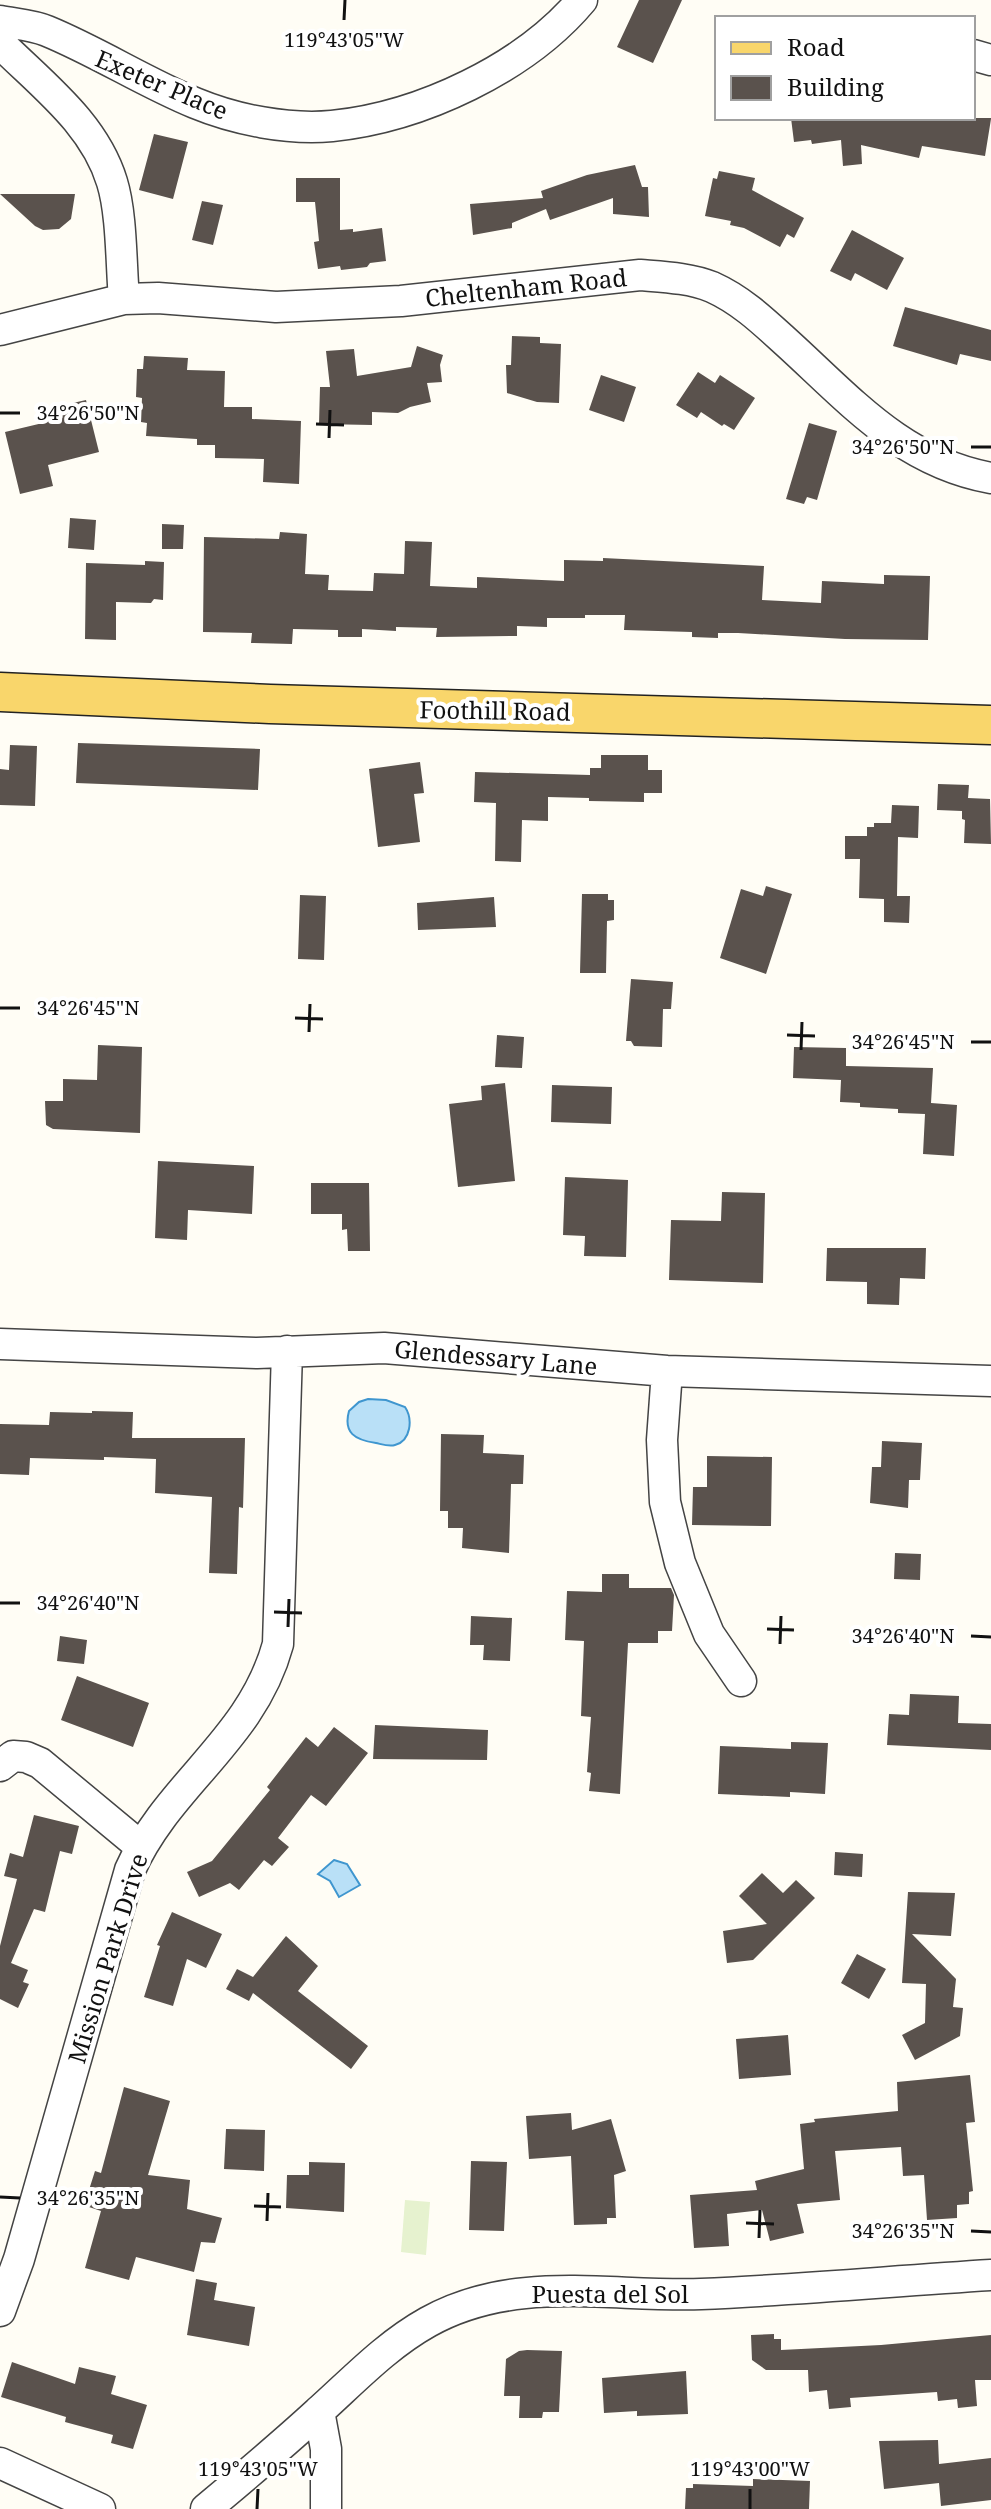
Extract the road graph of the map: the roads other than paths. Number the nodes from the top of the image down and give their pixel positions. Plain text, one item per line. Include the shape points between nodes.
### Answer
1 (582, 0) edge
2 (0, 21) edge
3 (0, 43) edge
4 (124, 299) junction
5 (0, 330) edge
6 (991, 478) edge
7 (0, 692) edge
8 (991, 725) edge
9 (0, 1344) edge
10 (287, 1351) junction
11 (667, 1371) junction
12 (991, 1381) edge
13 (741, 1681) dead end
14 (0, 1766) edge
15 (140, 1846) junction
16 (991, 2275) edge
17 (0, 2311) edge
18 (319, 2411) junction
19 (0, 2463) edge
20 (100, 2509) edge
21 (206, 2509) edge
22 (326, 2509) edge

1 - 2 street, Exeter Place via 563,23 487,77 432,101 330,126 289,126 234,116 131,74 45,30
3 - 4 street via 75,117 102,155 116,199
4 - 5 street, Cheltenham Road
4 - 6 street, Cheltenham Road via 291,306 401,301 640,275 677,278 711,287 755,314 909,448 935,463
7 - 8 main road, Foothill Road
9 - 10 street, Glendessary Lane
10 - 11 street, Glendessary Lane via 384,1348
10 - 15 street, Mission Park Drive via 278,1644 251,1708
11 - 12 street, Glendessary Lane
11 - 13 street via 665,1502 680,1563 709,1634
14 - 15 street via 13,1756 40,1763
15 - 17 street, Mission Park Drive
16 - 18 street, Puesta del Sol via 701,2294 507,2294 468,2304 407,2334
18 - 21 street, Puesta del Sol
18 - 22 street via 326,2449
19 - 20 street

